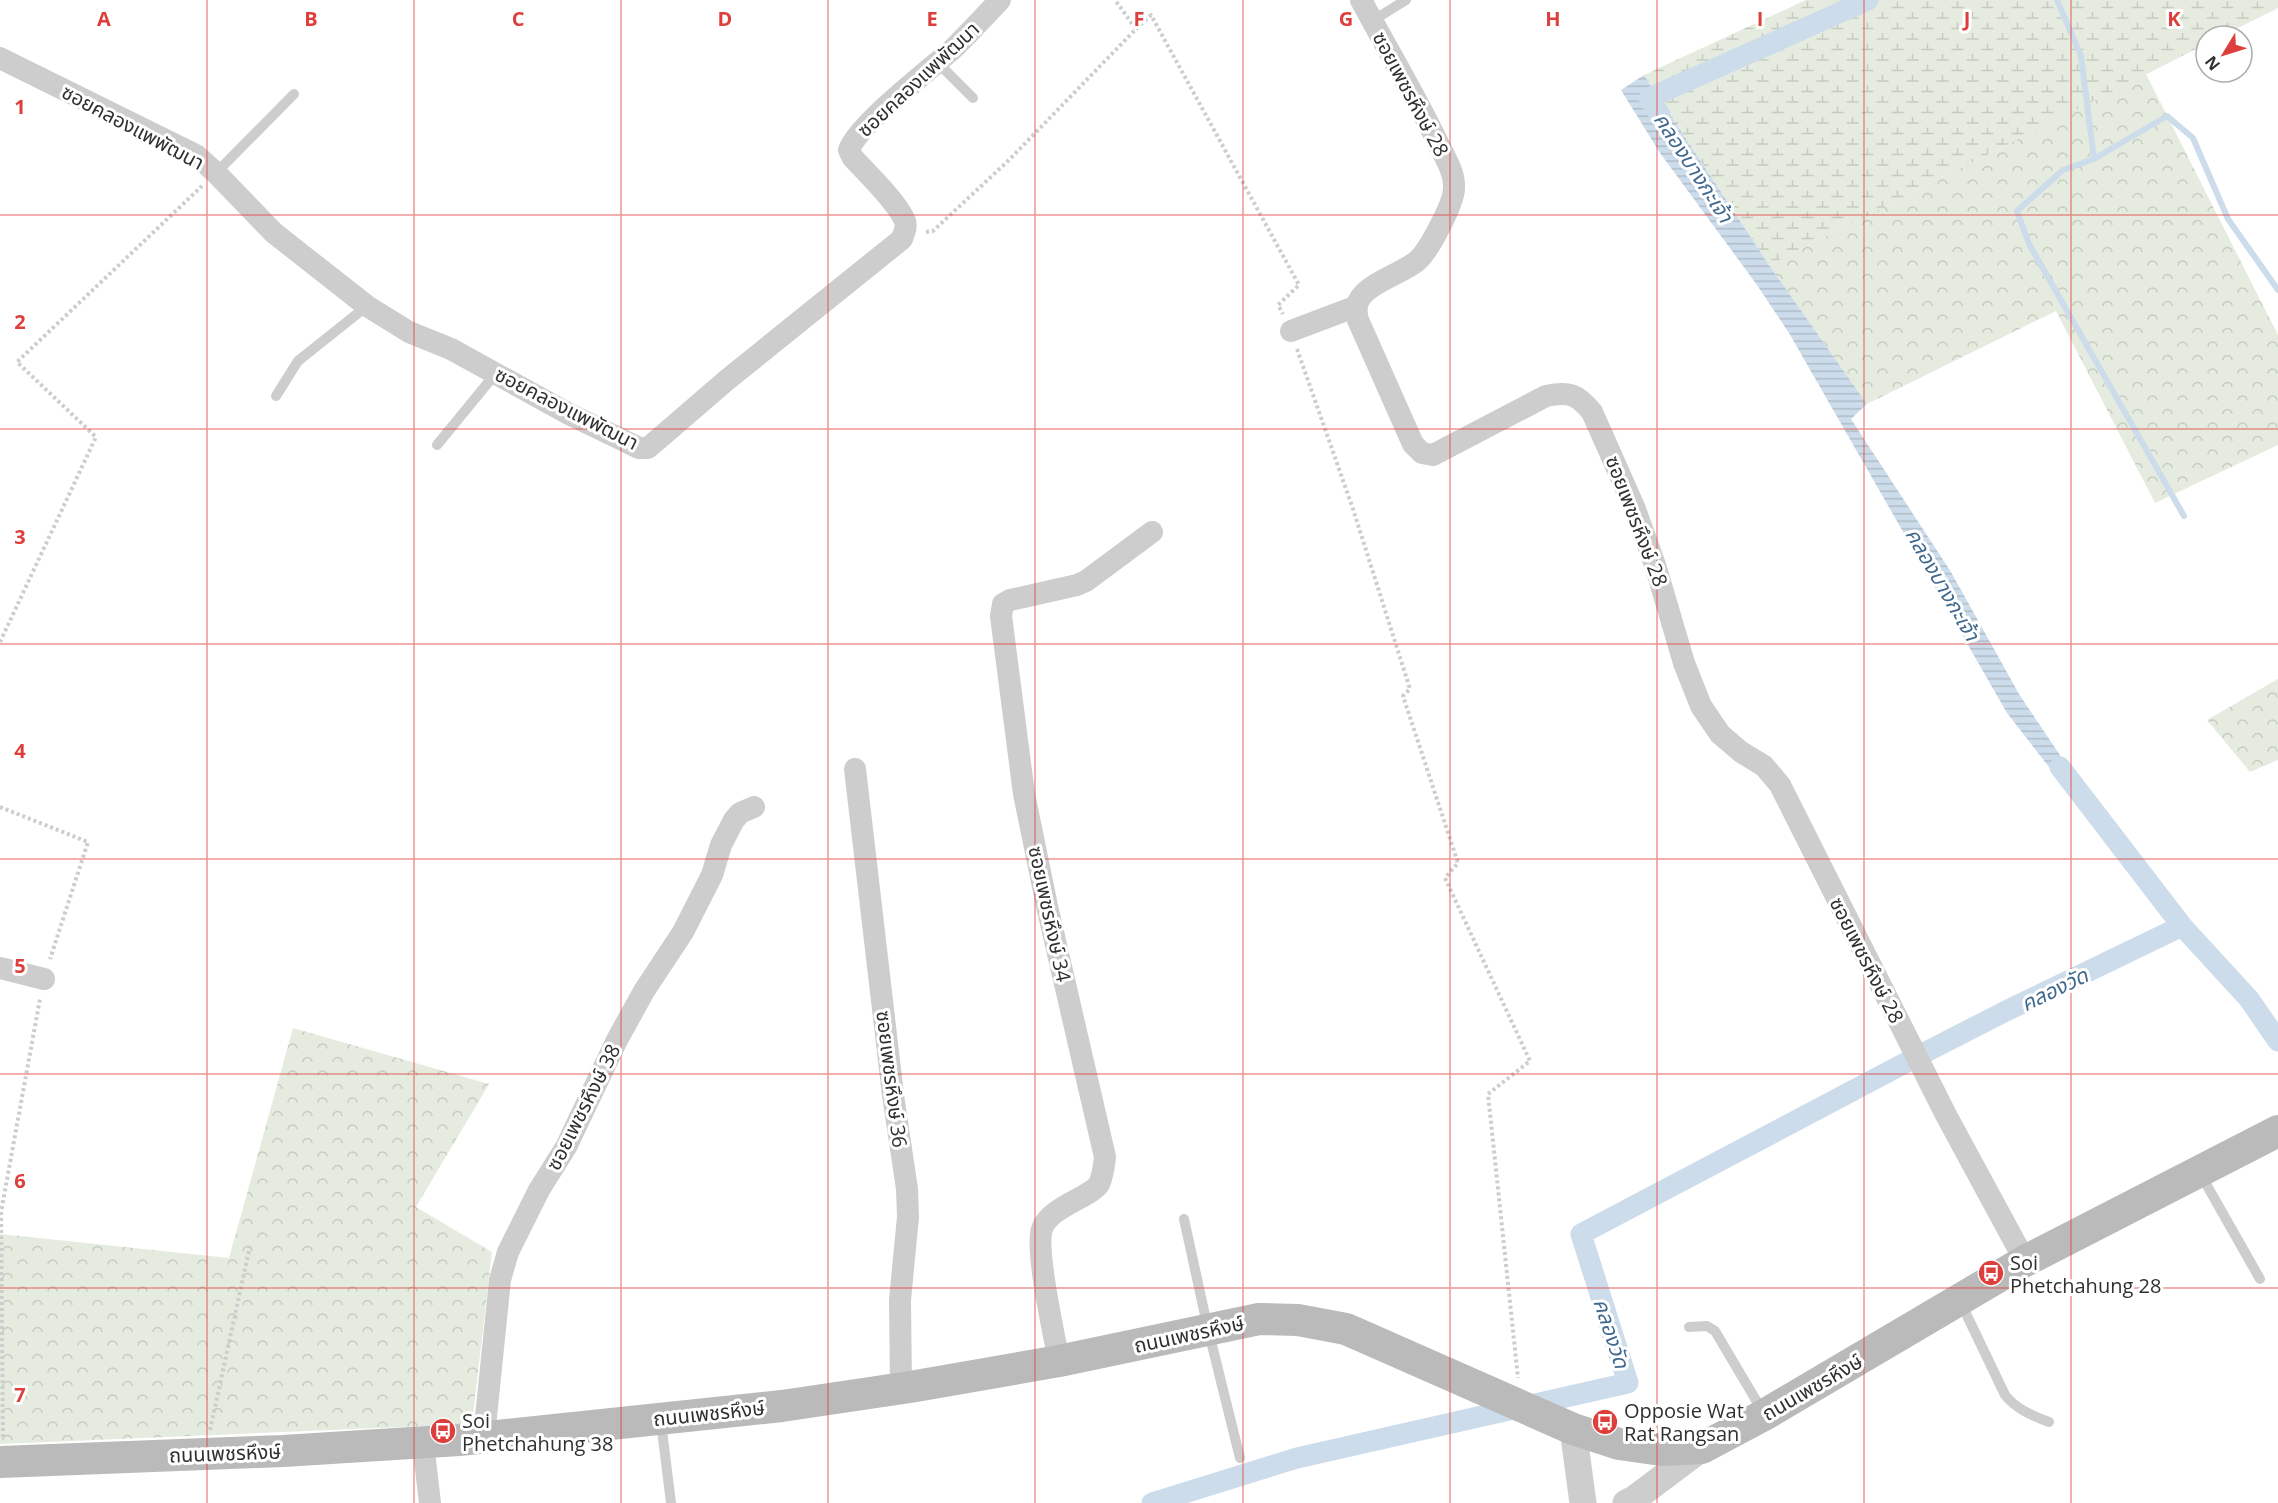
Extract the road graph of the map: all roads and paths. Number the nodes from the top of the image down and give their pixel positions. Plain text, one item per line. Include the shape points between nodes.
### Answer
1 (1000, 0) edge
2 (1115, 0) edge
3 (1361, 0) edge
4 (1406, 0) edge
5 (1372, 21) junction
6 (1136, 29) junction
7 (0, 58) edge
8 (937, 62) junction
9 (294, 94) dead end
10 (973, 98) dead end
11 (216, 172) junction
12 (902, 239) junction
13 (367, 306) junction
14 (1357, 306) junction
15 (1291, 331) junction
16 (496, 372) junction
17 (276, 396) dead end
18 (437, 445) dead end
19 (1152, 532) dead end
20 (0, 642) edge
21 (855, 770) dead end
22 (0, 807) edge
23 (754, 807) dead end
24 (0, 968) edge
25 (44, 979) junction
26 (2278, 1131) edge
27 (2199, 1173) junction
28 (1184, 1219) dead end
29 (249, 1246) dead end
30 (2025, 1261) junction
31 (2260, 1279) dead end
32 (1960, 1301) junction
33 (1689, 1327) dead end
34 (1208, 1329) junction
35 (1059, 1361) junction
36 (901, 1389) junction
37 (1522, 1406) junction
38 (1764, 1415) junction
39 (661, 1419) junction
40 (2049, 1422) dead end
41 (1573, 1428) junction
42 (484, 1437) junction
43 (423, 1443) junction
44 (1702, 1448) junction
45 (205, 1454) junction
46 (1240, 1458) dead end
47 (2, 1462) edge
48 (429, 1503) edge
49 (671, 1503) edge
50 (1583, 1503) edge
51 (1626, 1503) edge

1 - 8 street, ซอยคลองแพพัฒนา
2 - 6 path
3 - 5 street, ซอยเพชรหึงษ์ 28
4 - 5 lane
5 - 14 street, ซอยเพชรหึงษ์ 28 via 1429,124 1453,175 1455,188 1453,199 1420,258 1370,288 1360,296
6 - 12 path via 1009,160 933,231
6 - 15 path via 1151,15 1299,285 1278,305
7 - 11 street, ซอยคลองแพพัฒนา via 196,155
8 - 10 lane
8 - 12 street, ซอยคลองแพพัฒนา via 873,119 849,150 904,220
9 - 11 lane
11 - 13 street, ซอยคลองแพพัฒนา via 274,233
11 - 20 path via 17,362 96,437
12 - 16 street, ซอยคลองแพพัฒนา via 648,448 639,448 569,414
13 - 16 street, ซอยคลองแพพัฒนา via 409,332
13 - 17 lane via 298,360
14 - 15 street
14 - 30 street, ซอยเพชรหึงษ์ 28 via 1358,320 1413,444 1422,453 1433,455 1447,449 1546,396 1573,395 1592,412 1646,538 1701,706 1720,734 1764,766 1780,784 1935,1094
15 - 37 path via 1410,689 1403,696 1458,863 1445,878 1530,1061 1488,1094
16 - 18 lane
19 - 35 street, ซอยเพชรหึงษ์ 34 via 1086,581 1002,604 1024,795 1105,1157 1098,1185 1071,1201 1042,1228 1041,1257
21 - 36 street, ซอยเพชรหึงษ์ 36 via 907,1189 900,1300
22 - 25 path via 88,842
23 - 42 street, ซอยเพชรหึงษ์ 38 via 734,820 683,932 617,1040 566,1147 507,1252 500,1280
24 - 25 street
25 - 47 path via 1,1212
26 - 27 main road, ถนนเพชรหึงษ์
27 - 30 main road, ถนนเพชรหึงษ์
27 - 31 lane
28 - 34 lane
29 - 45 path
30 - 32 main road, ถนนเพชรหึงษ์
32 - 38 main road, ถนนเพชรหึงษ์
32 - 40 lane via 2005,1395 2025,1412
33 - 38 lane via 1707,1326 1715,1331
34 - 35 main road, ถนนเพชรหึงษ์
34 - 37 main road, ถนนเพชรหึงษ์ via 1259,1319 1298,1320 1346,1329
34 - 46 lane
35 - 36 main road, ถนนเพชรหึงษ์
36 - 39 main road, ถนนเพชรหึงษ์
37 - 41 main road, ถนนเพชรหึงษ์
38 - 44 main road, ถนนเพชรหึงษ์
39 - 42 main road, ถนนเพชรหึงษ์
39 - 49 lane
41 - 44 main road, ถนนเพชรหึงษ์ via 1619,1444 1661,1450
41 - 50 street
42 - 43 main road, ถนนเพชรหึงษ์
43 - 45 main road, ถนนเพชรหึงษ์
43 - 48 street
44 - 51 street
45 - 47 main road, ถนนเพชรหึงษ์

